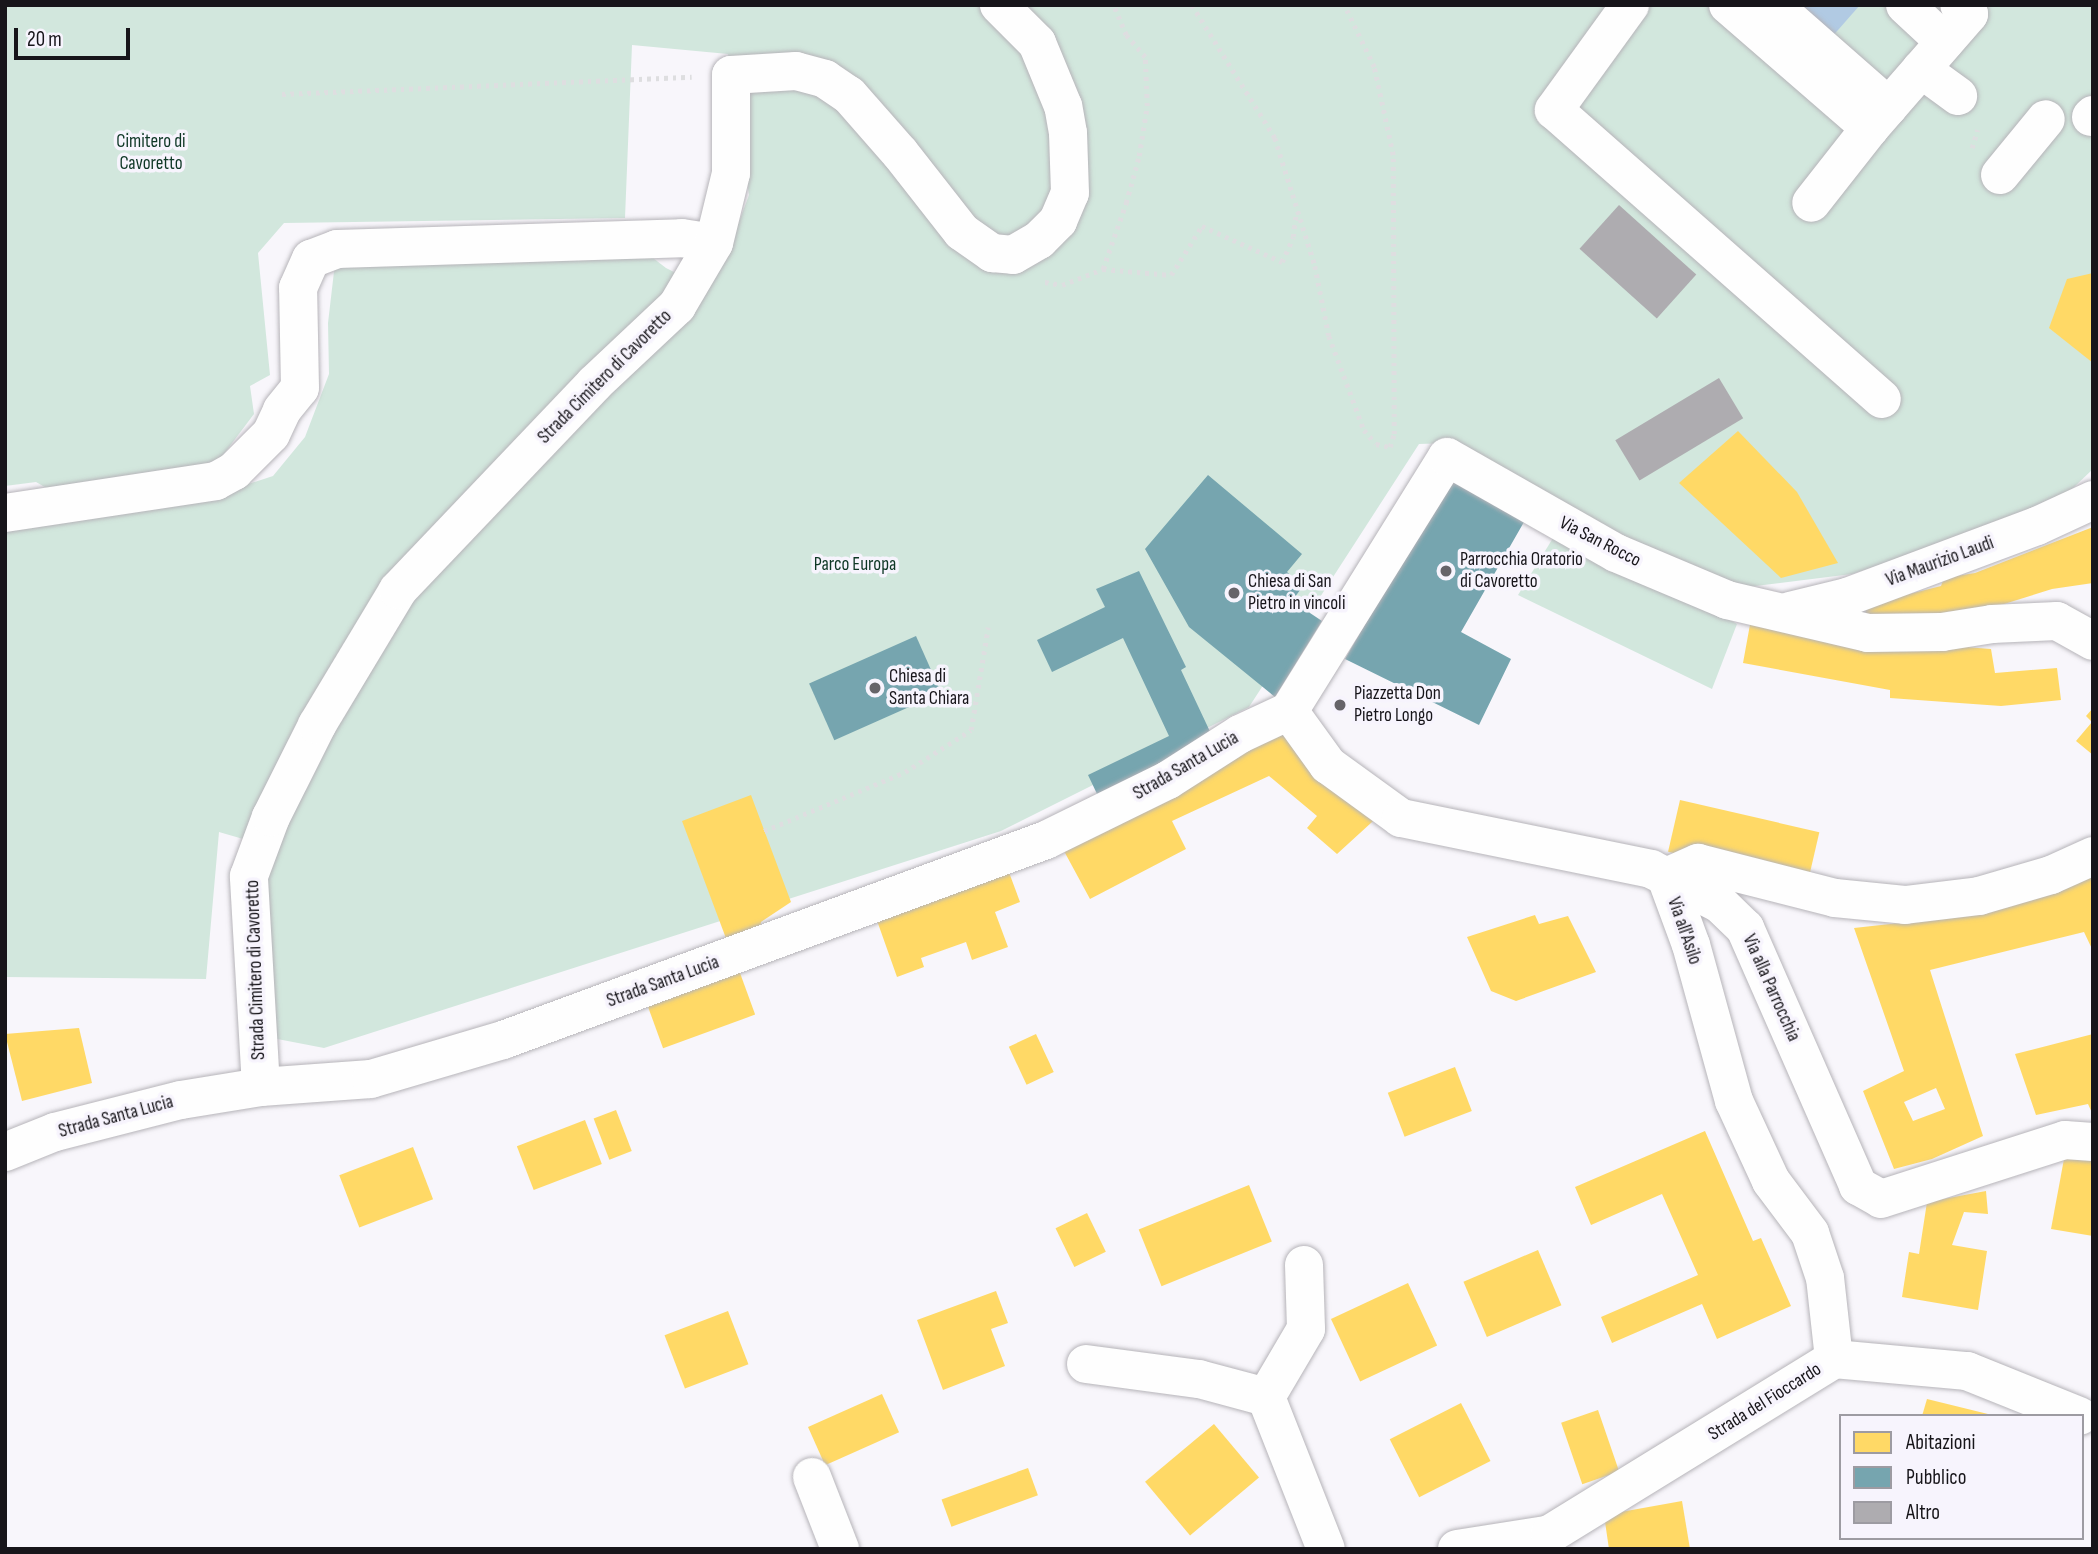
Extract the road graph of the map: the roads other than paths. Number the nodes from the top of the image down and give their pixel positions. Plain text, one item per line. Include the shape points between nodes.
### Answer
1 (999, 5) edge
2 (1630, 5) edge
3 (1728, 5) edge
4 (1773, 5) edge
5 (1905, 5) edge
6 (1959, 5) edge
7 (1933, 55) junction
8 (1958, 96) dead end
9 (1879, 117) junction
10 (2037, 142) dead end
11 (2000, 175) dead end
12 (1811, 203) dead end
13 (714, 243) junction
14 (1882, 399) dead end
15 (2093, 500) edge
16 (5, 513) edge
17 (1783, 613) junction
18 (2093, 640) edge
19 (1289, 711) junction
20 (2093, 856) edge
21 (1666, 877) junction
22 (261, 1087) junction
23 (2093, 1142) edge
24 (5, 1152) edge
25 (1304, 1265) dead end
26 (1834, 1359) junction
27 (1086, 1364) dead end
28 (1266, 1397) junction
29 (2076, 1414) edge
30 (813, 1477) dead end
31 (1539, 1544) edge
32 (840, 1549) edge
33 (1326, 1549) edge
34 (1457, 1549) edge

1 - 13 street, Strada Cimitero di Cavoretto via 1037,43 1063,106 1068,133 1070,193 1058,221 1039,240 1013,255 992,253 962,232 849,95 825,79 796,71 731,75 731,173
2 - 14 street via 1554,110
3 - 9 street
4 - 9 street
5 - 7 street
6 - 7 street via 1969,14
7 - 8 street
7 - 9 street
9 - 12 street
10 - 11 street
13 - 16 street via 682,238 337,249 311,259 298,288 300,388 271,433 234,471 216,481
13 - 22 street, Strada Cimitero di Cavoretto via 677,306 594,384 398,590 317,725 271,817 249,876
15 - 17 street, Via Maurizio Laudi via 2037,526 1847,597
17 - 18 street, Via San Rocco via 1868,633 1942,632 2057,621
17 - 19 street, Via San Rocco via 1727,600 1616,553 1447,457
19 - 21 street, Via alla Parrocchia via 1328,765 1401,818 1651,869
19 - 22 street, Strada Santa Lucia via 1240,734 1168,780 1046,839 867,908 503,1040 371,1079
20 - 21 street, Via all'Asilo via 2051,875 1979,896 1905,905 1835,898 1698,863
21 - 23 street, Via alla Parrocchia via 1720,904 1745,928 1858,1186 1881,1199 2065,1140
21 - 26 street, Via all'Asilo via 1734,1101 1771,1181 1810,1233 1825,1279
22 - 24 street, Strada Santa Lucia via 181,1100 94,1122
25 - 28 street via 1306,1329
26 - 29 street, Strada del Fioccardo via 1967,1371
26 - 31 street, Strada del Fioccardo
27 - 28 street via 1199,1379
28 - 33 street
30 - 32 street
31 - 34 street, Strada del Fioccardo

